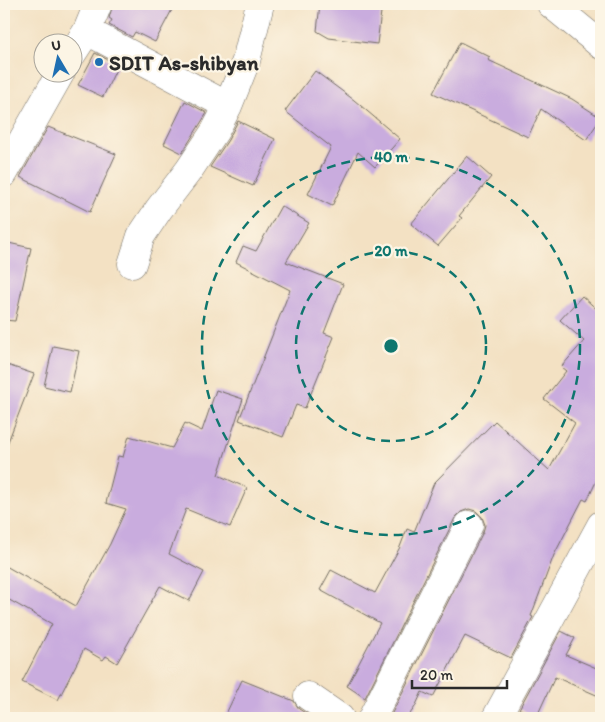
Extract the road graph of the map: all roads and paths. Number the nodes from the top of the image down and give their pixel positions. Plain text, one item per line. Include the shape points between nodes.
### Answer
1 (98, 4) edge
2 (260, 4) edge
3 (551, 4) edge
4 (87, 31) junction
5 (82, 39) edge
6 (601, 45) edge
7 (55, 82) edge
8 (228, 106) junction
9 (4, 173) edge
10 (132, 264) dead end
11 (469, 525) dead end
12 (601, 525) edge
13 (308, 696) dead end
14 (340, 718) edge
15 (372, 718) edge
16 (496, 718) edge

1 - 4 street
2 - 8 street via 246,61
3 - 6 street
4 - 5 street
4 - 8 street
7 - 9 street
8 - 10 street via 205,146 141,236
11 - 15 street
12 - 16 street
13 - 14 street

